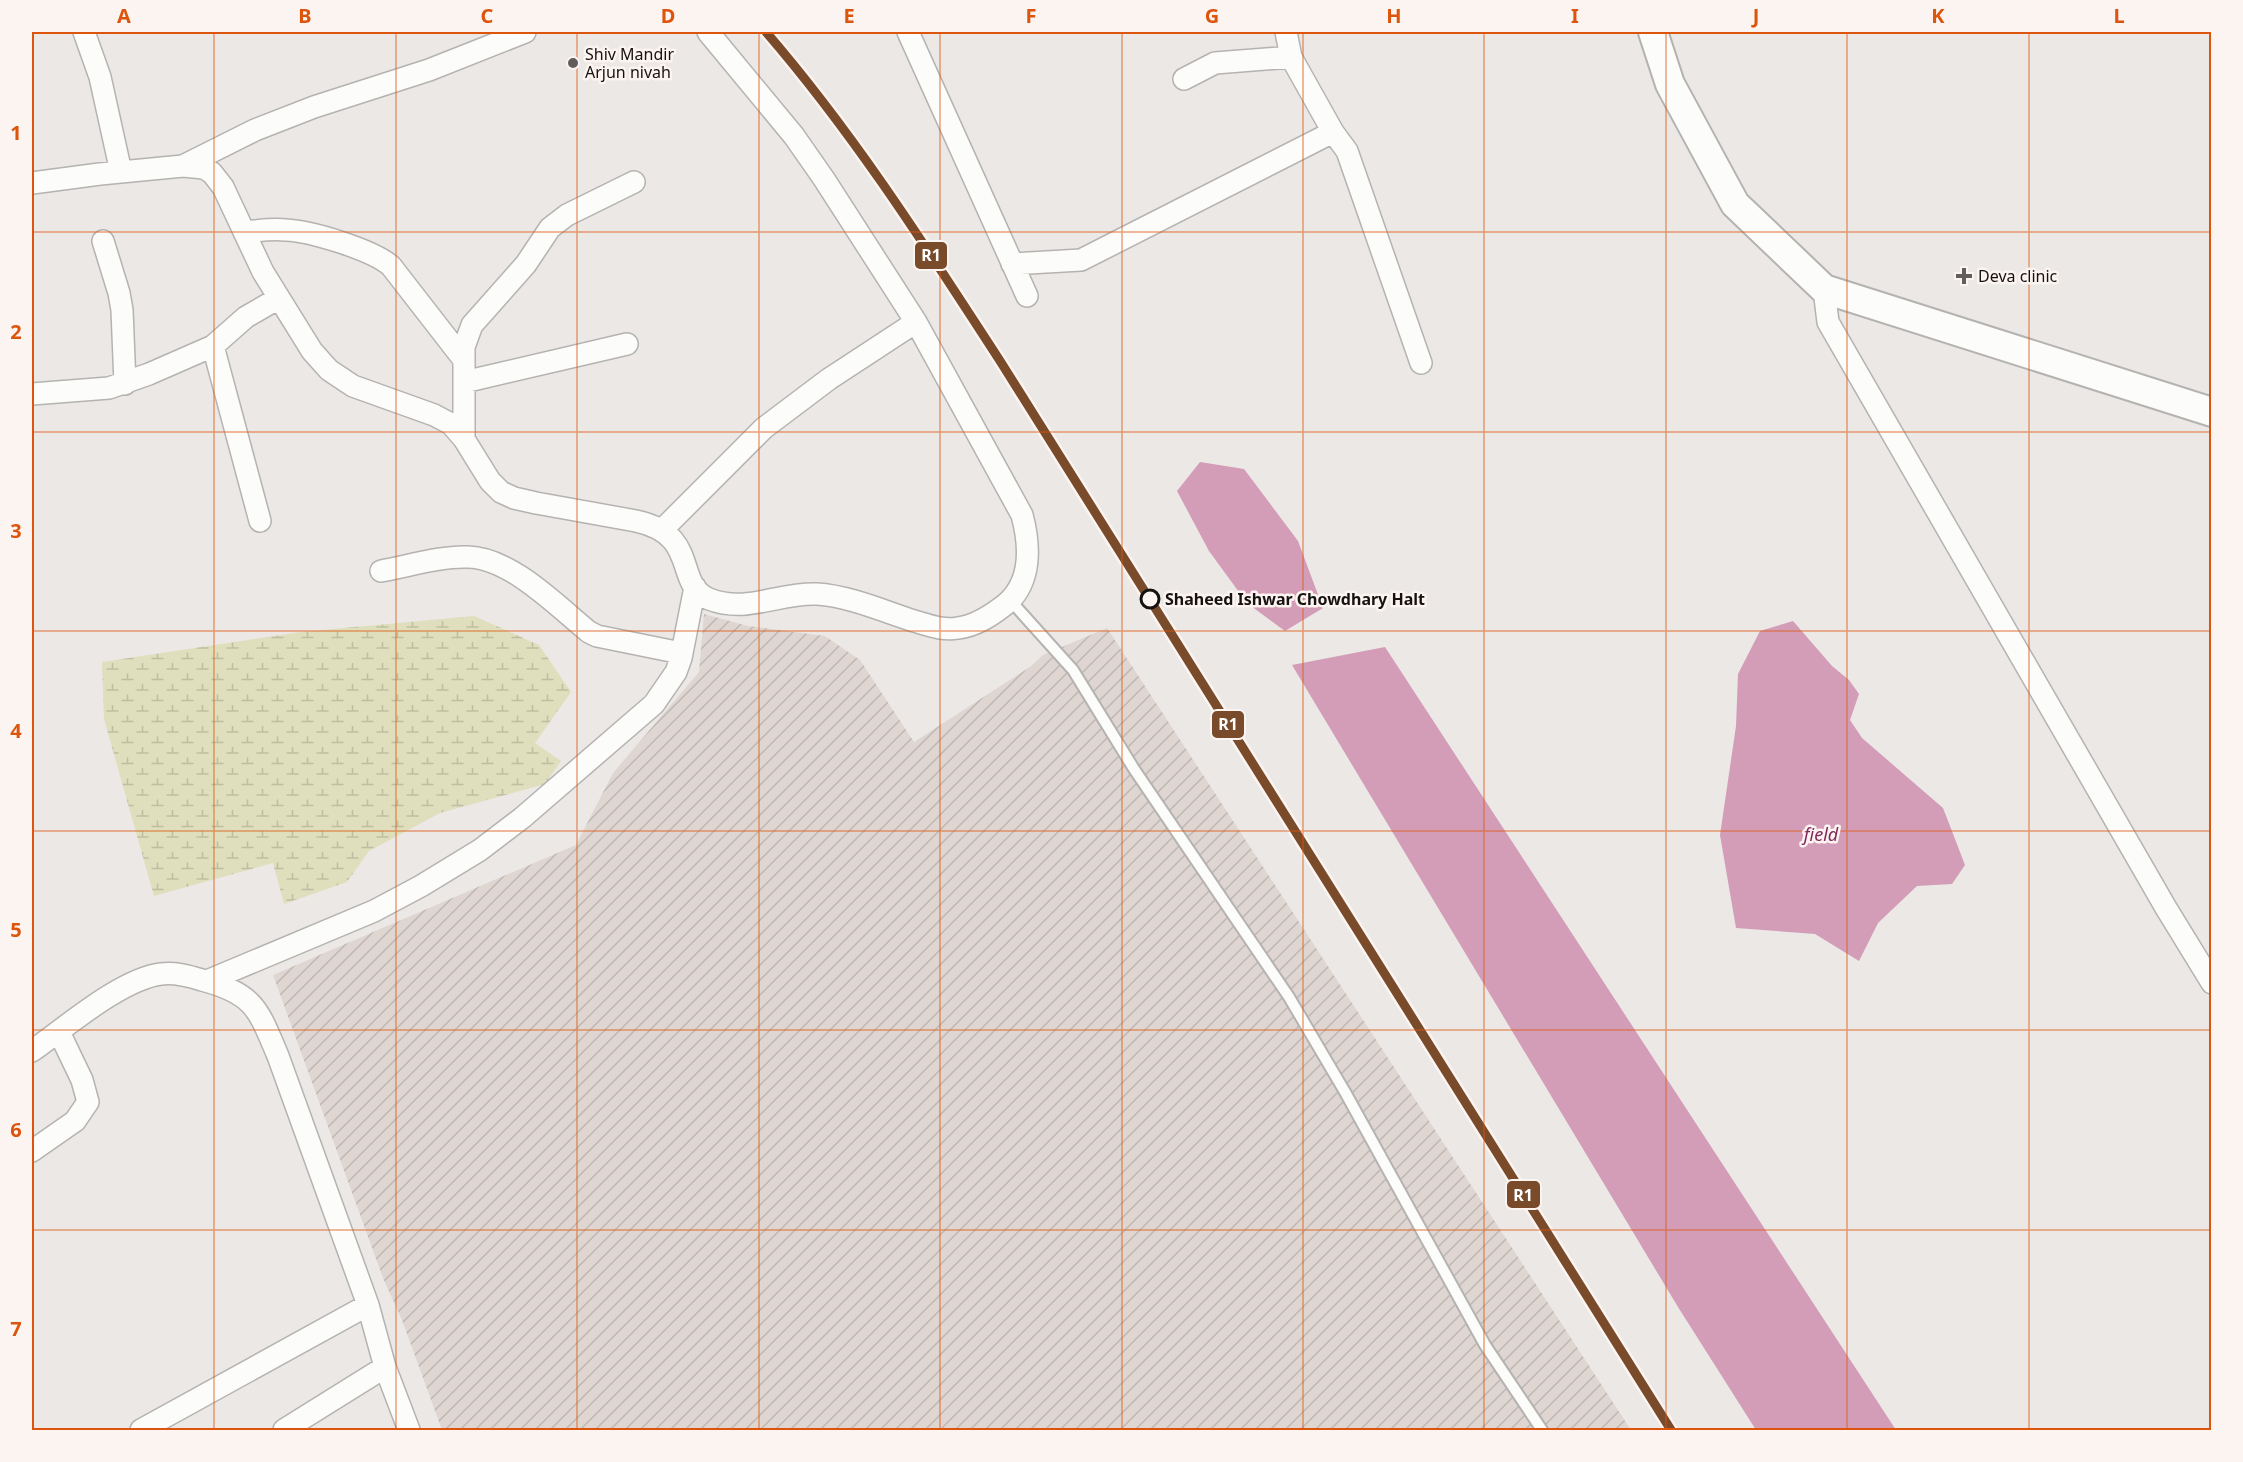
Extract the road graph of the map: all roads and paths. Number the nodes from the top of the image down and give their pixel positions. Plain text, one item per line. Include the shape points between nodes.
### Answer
1 (84, 32) edge
2 (524, 32) edge
3 (708, 32) edge
4 (908, 32) edge
5 (1286, 32) edge
6 (1653, 32) edge
7 (1291, 57) junction
8 (1184, 79) dead end
9 (1334, 132) junction
10 (183, 166) junction
11 (121, 172) junction
12 (634, 182) dead end
13 (32, 183) edge
14 (244, 232) junction
15 (103, 241) dead end
16 (1012, 264) junction
17 (1824, 290) junction
18 (1027, 296) dead end
19 (279, 298) junction
20 (916, 322) junction
21 (627, 345) dead end
22 (213, 346) junction
23 (464, 360) junction
24 (1421, 363) dead end
25 (464, 382) junction
26 (125, 384) junction
27 (32, 394) edge
28 (2211, 412) edge
29 (464, 439) junction
30 (260, 521) dead end
31 (662, 530) junction
32 (381, 571) dead end
33 (695, 587) junction
34 (1010, 600) junction
35 (681, 653) junction
36 (207, 981) junction
37 (2211, 983) edge
38 (59, 1032) junction
39 (32, 1051) edge
40 (32, 1151) edge
41 (368, 1305) junction
42 (385, 1367) junction
43 (141, 1431) edge
44 (284, 1431) edge
45 (410, 1431) edge
46 (1542, 1431) edge

1 - 11 street via 100,77
2 - 10 street via 429,70 255,129
3 - 20 street via 794,136
4 - 16 street
5 - 7 street
6 - 17 street via 1670,84 1735,204
7 - 8 street via 1215,63
7 - 9 street
9 - 16 street via 1081,260
9 - 24 street via 1347,151
10 - 11 street
10 - 14 street via 204,168 219,180
11 - 13 street
12 - 23 street via 567,215 550,228 526,264 472,325
14 - 19 street
14 - 23 street via 292,231 366,250 383,259
15 - 26 street via 122,310
16 - 18 street
17 - 28 street
17 - 37 street via 1828,322
19 - 22 street via 246,317
19 - 29 street via 312,351 338,378 444,420
20 - 31 street via 772,421
20 - 34 street via 1022,515 1026,567 1023,583
21 - 25 street
22 - 26 street
22 - 30 street
23 - 25 street
25 - 29 street
26 - 27 street
29 - 31 street via 490,481 514,498
31 - 33 street via 678,546
32 - 35 street via 449,558 488,560 525,580 597,636
33 - 34 street via 707,598 729,604 827,595 935,627 956,629 971,626
33 - 35 street
34 - 46 lane via 1073,670 1134,770 1289,997 1485,1345
35 - 36 street via 676,672 654,704 480,850 374,911
36 - 38 street via 181,974 141,980
36 - 41 street via 237,991 253,1004 264,1023
38 - 39 street
38 - 40 street via 88,1102 75,1121
41 - 42 street
41 - 43 street
42 - 44 street
42 - 45 street

